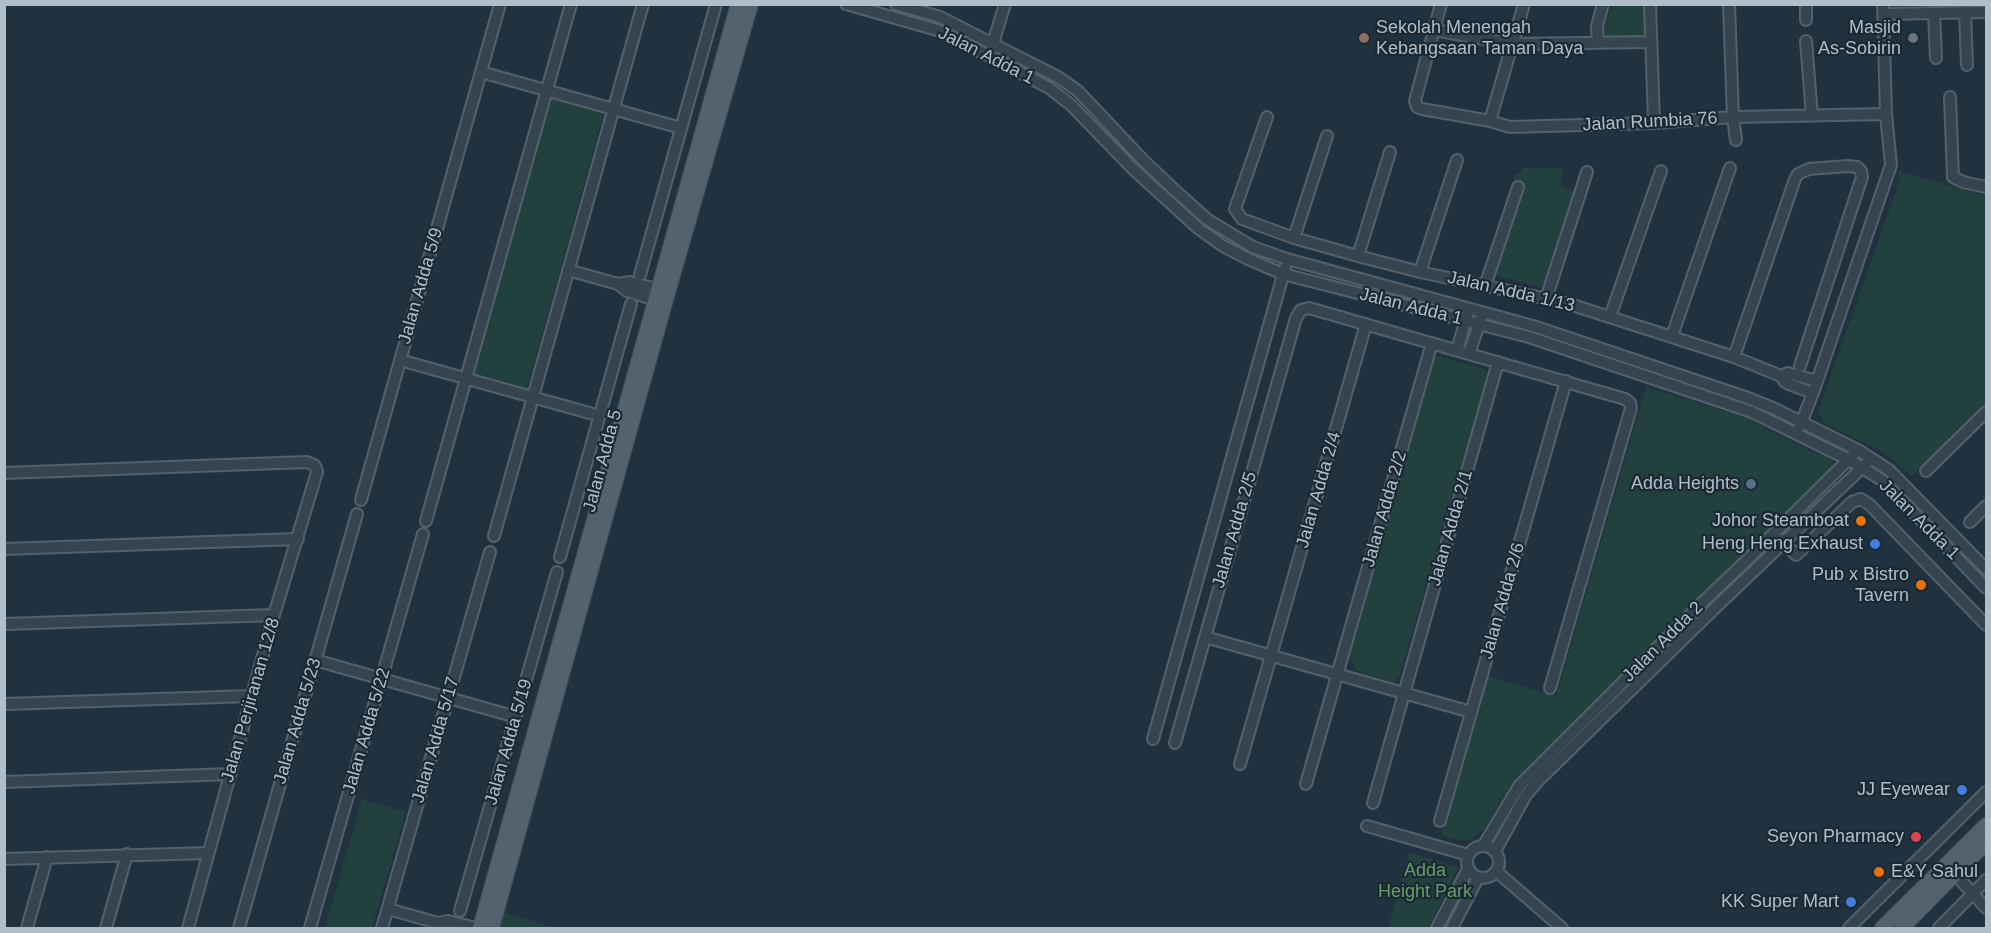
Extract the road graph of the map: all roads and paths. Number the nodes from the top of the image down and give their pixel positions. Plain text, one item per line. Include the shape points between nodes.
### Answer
1 (500, 4) edge
2 (571, 4) edge
3 (643, 4) edge
4 (716, 4) edge
5 (846, 4) edge
6 (896, 4) edge
7 (1005, 4) edge
8 (1442, 4) edge
9 (1524, 4) edge
10 (1603, 4) edge
11 (1650, 4) edge
12 (1729, 4) edge
13 (1806, 4) edge
14 (745, 6) edge
15 (1883, 9) edge
16 (1963, 10) edge
17 (1986, 12) edge
18 (1934, 13) junction
19 (1806, 20) dead end
20 (1434, 30) junction
21 (1806, 40) dead end
22 (1598, 42) junction
23 (1650, 42) junction
24 (993, 43) junction
25 (1512, 44) junction
26 (989, 56) junction
27 (1936, 58) dead end
28 (1967, 65) dead end
29 (481, 72) junction
30 (547, 91) junction
31 (1950, 97) dead end
32 (614, 110) junction
33 (1886, 114) junction
34 (1812, 116) junction
35 (1267, 117) dead end
36 (1733, 117) junction
37 (1490, 121) junction
38 (1654, 123) junction
39 (681, 128) junction
40 (1327, 136) dead end
41 (1736, 140) dead end
42 (1390, 152) dead end
43 (1457, 160) dead end
44 (1730, 168) dead end
45 (1661, 171) dead end
46 (1587, 172) dead end
47 (1518, 187) dead end
48 (1986, 187) edge
49 (1294, 238) junction
50 (1358, 256) junction
51 (1287, 259) junction
52 (568, 270) junction
53 (1420, 272) junction
54 (1283, 274) junction
55 (640, 275) dead end
56 (1485, 286) junction
57 (662, 296) junction
58 (1546, 299) junction
59 (631, 304) dead end
60 (1469, 309) junction
61 (1483, 312) junction
62 (1610, 317) junction
63 (1465, 321) junction
64 (1366, 324) junction
65 (1479, 324) junction
66 (1672, 336) junction
67 (1432, 343) junction
68 (1456, 350) junction
69 (1469, 354) junction
70 (1734, 357) junction
71 (400, 360) junction
72 (1498, 362) junction
73 (1800, 366) dead end
74 (1781, 376) junction
75 (466, 378) junction
76 (1566, 381) junction
77 (1817, 381) junction
78 (1813, 393) junction
79 (533, 397) junction
80 (1986, 412) edge
81 (600, 416) junction
82 (1802, 422) junction
83 (1796, 434) junction
84 (1857, 450) junction
85 (1871, 459) junction
86 (1849, 460) junction
87 (1863, 468) junction
88 (1926, 471) dead end
89 (4, 473) edge
90 (361, 500) dead end
91 (1986, 506) edge
92 (357, 514) dead end
93 (426, 521) dead end
94 (1970, 522) dead end
95 (1774, 533) junction
96 (423, 534) dead end
97 (494, 536) dead end
98 (298, 539) junction
99 (1784, 543) junction
100 (4, 549) edge
101 (490, 552) dead end
102 (560, 557) dead end
103 (1986, 569) edge
104 (557, 572) dead end
105 (1986, 588) edge
106 (274, 615) junction
107 (572, 621) junction
108 (4, 624) edge
109 (1986, 625) edge
110 (1205, 637) junction
111 (1272, 655) junction
112 (315, 660) junction
113 (1338, 674) junction
114 (382, 679) junction
115 (1551, 688) dead end
116 (1405, 693) junction
117 (252, 696) junction
118 (448, 698) junction
119 (4, 704) edge
120 (1471, 712) junction
121 (516, 717) junction
122 (1153, 739) dead end
123 (1174, 743) dead end
124 (1554, 760) junction
125 (1240, 764) dead end
126 (230, 774) junction
127 (4, 782) edge
128 (1306, 784) dead end
129 (1986, 792) edge
130 (1372, 802) dead end
131 (1440, 821) dead end
132 (1986, 825) edge
133 (1367, 826) dead end
134 (1986, 843) edge
135 (1483, 846) junction
136 (1495, 851) junction
137 (208, 853) junction
138 (127, 854) junction
139 (1468, 855) junction
140 (47, 857) junction
141 (4, 859) edge
142 (1468, 869) junction
143 (1951, 870) junction
144 (1496, 871) junction
145 (1478, 878) junction
146 (1986, 880) edge
147 (1973, 894) junction
148 (1986, 908) edge
149 (388, 909) junction
150 (460, 911) dead end
151 (441, 926) edge
152 (27, 928) edge
153 (106, 928) edge
154 (188, 928) edge
155 (239, 928) edge
156 (310, 928) edge
157 (382, 928) edge
158 (478, 928) edge
159 (492, 928) edge
160 (1437, 928) edge
161 (1452, 928) edge
162 (1562, 928) edge
163 (1849, 928) edge
164 (1882, 928) edge
165 (1902, 928) edge
166 (1939, 928) edge

1 - 29 street, Jalan Adda 5/9
2 - 30 street
3 - 32 street
4 - 39 street
5 - 26 street, Jalan Adda 1 via 937,30
6 - 24 street, Jalan Adda 1 via 940,17
7 - 24 street
8 - 20 street
9 - 25 street
10 - 22 street via 1597,26
11 - 23 street
12 - 36 street
13 - 19 street
14 - 57 main road, Jalan Adda 5
15 - 18 street
15 - 33 street
16 - 17 street
16 - 18 street
16 - 28 street
18 - 27 street
20 - 25 street
20 - 37 street, Jalan Rumbia 76 via 1415,101 1417,106
21 - 34 street
22 - 23 street
22 - 25 street
23 - 38 street
24 - 26 street
24 - 51 street, Jalan Adda 1 via 1078,91 1143,160 1208,220 1253,247
25 - 37 street
26 - 54 street, Jalan Adda 1 via 1049,88 1071,105 1199,229 1223,246
29 - 30 street
29 - 71 street, Jalan Adda 5/9
30 - 32 street
30 - 75 street
31 - 48 street via 1953,177
32 - 39 street
32 - 52 street
33 - 34 street, Jalan Rumbia 76
33 - 77 street via 1891,165
34 - 36 street, Jalan Rumbia 76
35 - 49 street, Jalan Adda 1/13 via 1235,209 1242,219
36 - 38 street, Jalan Rumbia 76
36 - 41 street
37 - 38 street, Jalan Rumbia 76 via 1510,128
39 - 55 street
40 - 49 street
42 - 50 street
43 - 53 street
44 - 66 street
45 - 62 street
46 - 58 street
47 - 56 street
49 - 50 street, Jalan Adda 1/13
50 - 53 street, Jalan Adda 1/13
51 - 54 street
51 - 60 street, Jalan Adda 1
52 - 57 street via 618,284 627,291
52 - 79 street
53 - 56 street, Jalan Adda 1/13
54 - 63 street, Jalan Adda 1
54 - 122 street
56 - 58 street, Jalan Adda 1/13
57 - 107 main road, Jalan Adda 5
58 - 62 street, Jalan Adda 1/13
59 - 81 street
60 - 61 street, Jalan Adda 1
60 - 63 street
61 - 65 street
61 - 82 street, Jalan Adda 1 via 1748,398
62 - 66 street, Jalan Adda 1/13
63 - 65 street, Jalan Adda 1
63 - 68 street
64 - 67 street
64 - 110 street, Jalan Adda 2/5 via 1309,308 1301,310 1296,318
64 - 111 street, Jalan Adda 2/4
65 - 69 street
65 - 83 street, Jalan Adda 1 via 1738,407
66 - 70 street, Jalan Adda 1/13
67 - 68 street
67 - 113 street, Jalan Adda 2/2
68 - 69 street
69 - 72 street
70 - 73 street via 1795,178 1809,169 1857,167 1862,177
70 - 74 street, Jalan Adda 1/13
71 - 75 street
71 - 90 street, Jalan Adda 5/9
72 - 76 street
72 - 116 street, Jalan Adda 2/1
74 - 77 street via 1788,373
74 - 78 street via 1785,382
75 - 79 street
75 - 93 street
76 - 115 street via 1625,399 1631,408
76 - 120 street, Jalan Adda 2/6
77 - 78 street
78 - 82 street
79 - 81 street
79 - 97 street
80 - 88 street
81 - 102 street
82 - 83 street
82 - 84 street, Jalan Adda 1
83 - 86 street, Jalan Adda 1
84 - 85 street, Jalan Adda 1
84 - 86 street, Jalan Adda 2
85 - 87 street, Jalan Adda 2
85 - 103 street, Jalan Adda 1 via 1889,470
86 - 87 street, Jalan Adda 1
86 - 95 street, Jalan Adda 2
87 - 99 street, Jalan Adda 2
87 - 105 street, Jalan Adda 1 via 1882,480
89 - 98 street, Jalan Perjiranan 12/8 via 307,462 317,472
91 - 94 street
92 - 112 street, Jalan Adda 5/23
95 - 99 street
95 - 124 street, Jalan Adda 2
96 - 114 street, Jalan Adda 5/22
98 - 100 street
98 - 106 street, Jalan Perjiranan 12/8
99 - 109 street via 1796,555 1852,502 1861,499
99 - 124 street, Jalan Adda 2
101 - 118 street, Jalan Adda 5/17
104 - 121 street, Jalan Adda 5/19
106 - 108 street
106 - 117 street, Jalan Perjiranan 12/8
107 - 158 main road, Jalan Adda 5
107 - 159 main road, Jalan Adda 5
110 - 111 street
110 - 123 street, Jalan Adda 2/5
111 - 113 street
111 - 125 street, Jalan Adda 2/4
112 - 114 street
112 - 155 street, Jalan Adda 5/23
113 - 116 street
113 - 128 street, Jalan Adda 2/2
114 - 118 street
114 - 156 street, Jalan Adda 5/22
116 - 120 street
116 - 130 street, Jalan Adda 2/1
117 - 119 street
117 - 126 street, Jalan Perjiranan 12/8
118 - 121 street
118 - 149 street, Jalan Adda 5/17
120 - 131 street, Jalan Adda 2/6
121 - 150 street, Jalan Adda 5/19
124 - 135 street, Jalan Adda 2 via 1519,786
124 - 136 street, Jalan Adda 2 via 1526,795
126 - 127 street
126 - 137 street, Jalan Perjiranan 12/8
129 - 163 street
132 - 143 main road
133 - 139 street
134 - 143 main road
135 - 136 street
135 - 139 street, Jalan Adda 2
136 - 144 street via 1499,863
137 - 138 street
137 - 154 street, Jalan Perjiranan 12/8
138 - 140 street
138 - 153 street
139 - 142 street
140 - 141 street
140 - 152 street
142 - 145 street
142 - 160 street
143 - 147 street
143 - 164 main road
143 - 165 main road
144 - 145 street via 1488,878
144 - 162 street
145 - 161 street
146 - 147 street
147 - 148 street
147 - 166 street
149 - 151 street
149 - 157 street, Jalan Adda 5/17
151 - 158 street via 448,921

